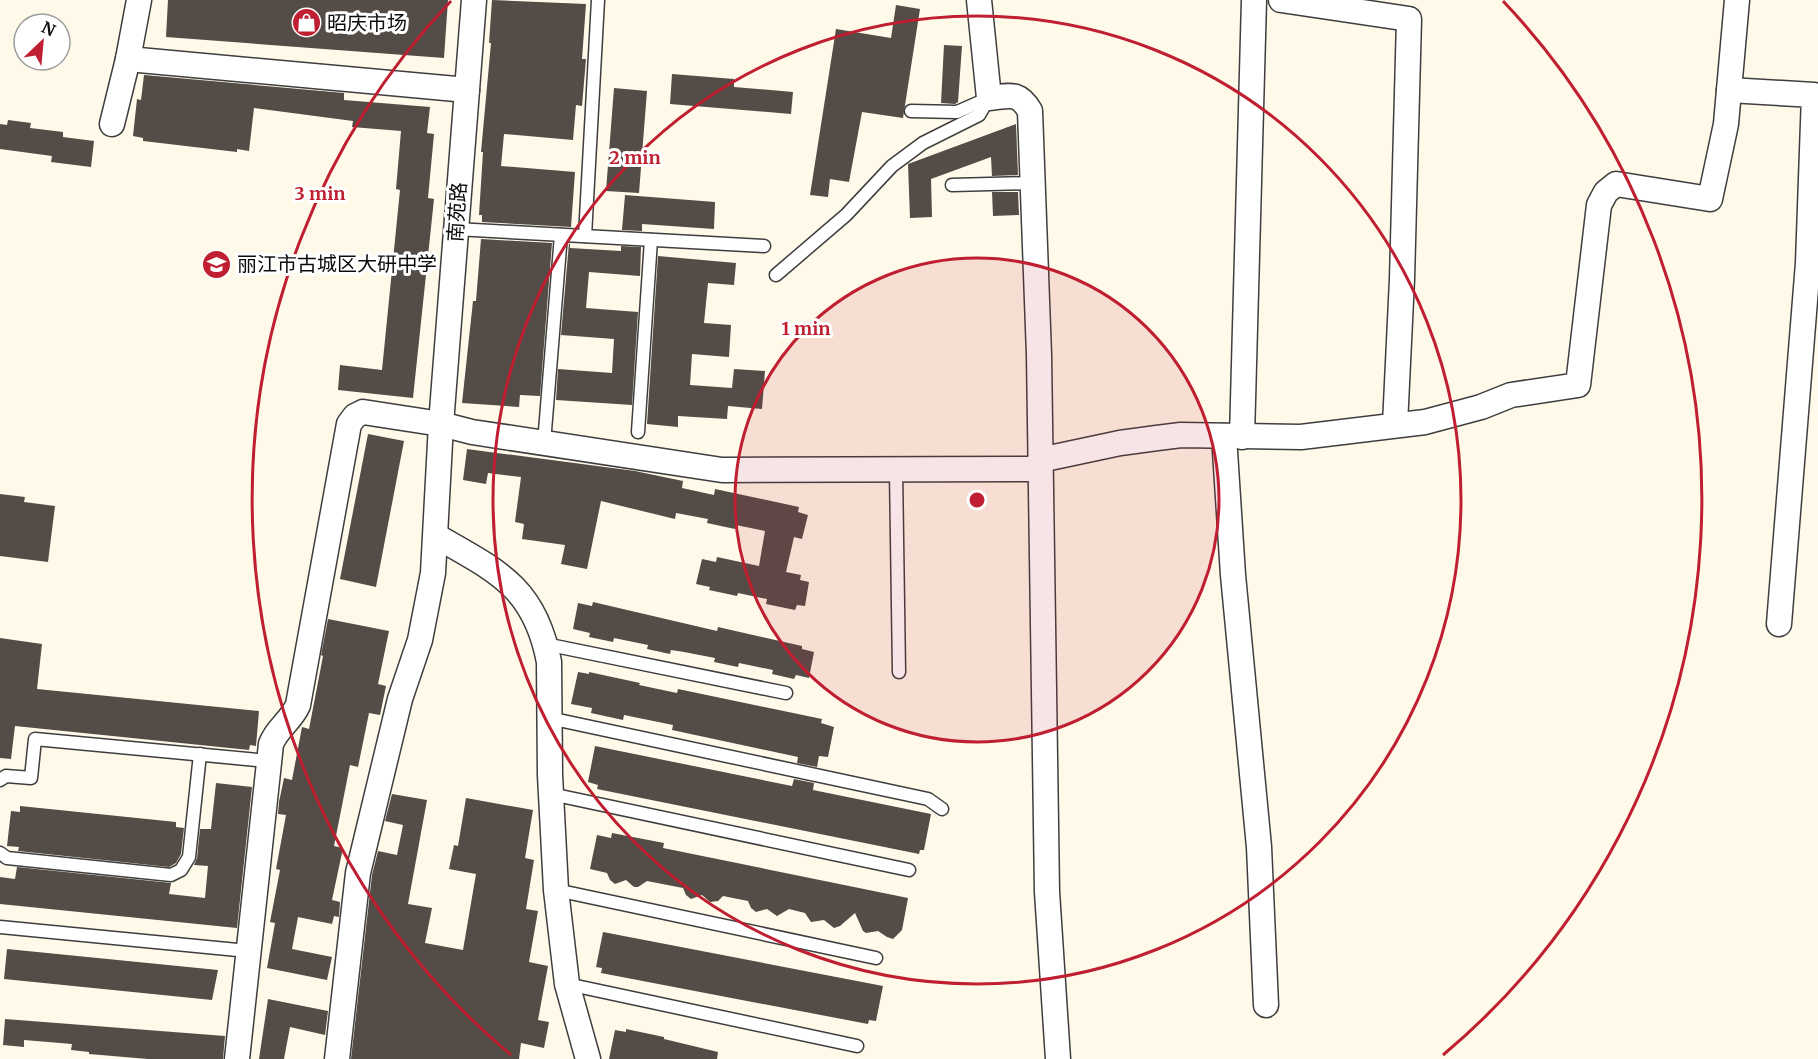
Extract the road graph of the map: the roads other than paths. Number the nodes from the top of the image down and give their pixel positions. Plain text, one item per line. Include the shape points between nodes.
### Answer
1 (139, 0) edge
2 (474, 0) edge
3 (598, 0) edge
4 (979, 0) edge
5 (1254, 0) edge
6 (1281, 0) edge
7 (1737, 0) edge
8 (128, 59) junction
9 (467, 90) junction
10 (1729, 90) junction
11 (989, 98) junction
12 (911, 111) dead end
13 (112, 124) dead end
14 (1032, 183) junction
15 (952, 185) dead end
16 (456, 229) junction
17 (561, 235) junction
18 (585, 236) junction
19 (651, 240) junction
20 (764, 246) dead end
21 (776, 275) dead end
22 (441, 424) junction
23 (1395, 425) junction
24 (638, 432) dead end
25 (1233, 436) junction
26 (544, 443) junction
27 (1040, 465) junction
28 (896, 471) junction
29 (436, 536) junction
30 (1779, 624) dead end
31 (545, 644) junction
32 (899, 672) dead end
33 (786, 693) dead end
34 (549, 718) junction
35 (200, 754) junction
36 (268, 761) junction
37 (0, 780) edge
38 (551, 794) junction
39 (942, 808) dead end
40 (0, 853) edge
41 (909, 870) dead end
42 (556, 890) junction
43 (0, 927) edge
44 (248, 951) junction
45 (876, 958) dead end
46 (567, 984) junction
47 (1266, 1005) dead end
48 (857, 1046) dead end
49 (237, 1059) edge
50 (337, 1059) edge
51 (588, 1059) edge
52 (1058, 1059) edge

1 - 8 street
2 - 9 street, 南苑路
3 - 18 lane
4 - 11 street
5 - 25 street
6 - 23 street via 1409,19
7 - 10 street
8 - 9 street
8 - 13 street
9 - 16 street, 南苑路
10 - 23 street via 1710,199 1616,184 1602,199 1578,385 1511,394 1449,416
10 - 30 street via 1814,95 1808,263
11 - 12 lane via 957,112
11 - 14 street via 1016,96 1030,111
11 - 21 lane via 979,115 923,143 892,166 846,215
14 - 15 lane
14 - 27 street
16 - 17 lane
16 - 22 street, 南苑路
17 - 18 lane
17 - 26 lane
18 - 19 lane
19 - 20 lane
19 - 24 lane
22 - 26 street
22 - 29 street, 南苑路
22 - 36 street via 363,412 349,424 298,705 273,737
23 - 25 street via 1301,436
25 - 27 street via 1181,435 1120,443
25 - 47 street via 1233,575 1259,847
26 - 28 street via 722,470
27 - 28 street
27 - 52 street via 1047,892
28 - 32 lane
29 - 31 street via 509,582 532,610
29 - 50 street, 南苑路 via 423,630 400,699 358,873
31 - 33 lane
31 - 34 street via 549,662
34 - 38 street
34 - 39 lane via 928,799
35 - 36 lane
35 - 37 lane via 35,739 31,778 6,776
35 - 40 lane via 189,857 181,870 171,875 7,858
36 - 44 street
38 - 41 lane
38 - 42 street
42 - 45 lane
42 - 46 street
43 - 44 lane
44 - 49 street
46 - 48 lane
46 - 51 street

